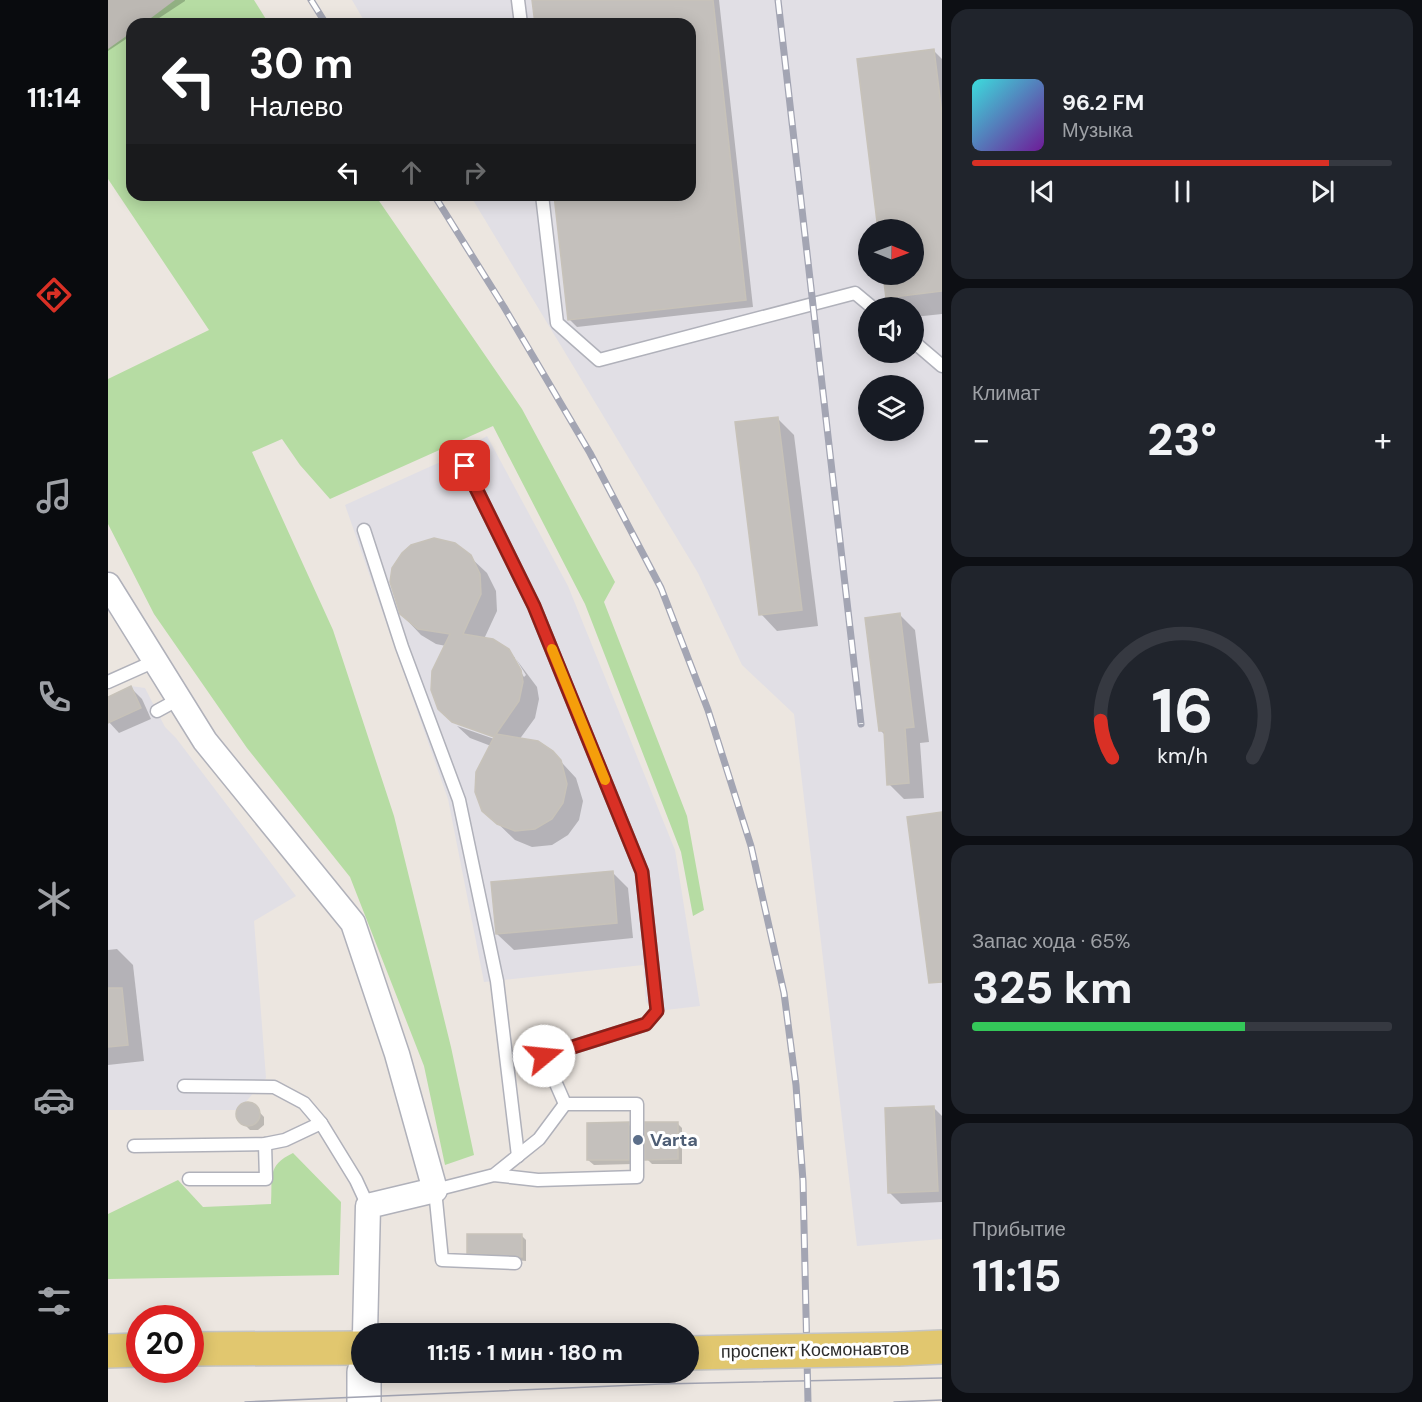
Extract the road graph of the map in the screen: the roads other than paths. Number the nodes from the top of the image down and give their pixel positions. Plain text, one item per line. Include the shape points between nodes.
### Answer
1 (518, 0) edge
2 (520, 18) edge
3 (543, 201) edge
4 (860, 297) edge
5 (924, 351) edge
6 (942, 366) edge
7 (465, 466) dead end
8 (364, 530) dead end
9 (108, 585) edge
10 (155, 661) junction
11 (108, 682) edge
12 (179, 699) junction
13 (158, 711) dead end
14 (184, 1086) dead end
15 (566, 1104) junction
16 (321, 1123) junction
17 (264, 1144) junction
18 (134, 1146) dead end
19 (518, 1156) junction
20 (494, 1175) junction
21 (189, 1179) dead end
22 (435, 1190) junction
23 (368, 1206) junction
24 (515, 1263) dead end
25 (365, 1323) edge
26 (942, 1347) edge
27 (351, 1348) edge
28 (204, 1349) edge
29 (126, 1350) edge
30 (108, 1351) edge
31 (699, 1353) edge
32 (364, 1383) edge
33 (364, 1402) edge

1 - 2 lane
3 - 4 lane via 557,323 599,360 855,293
5 - 6 lane
7 - 15 lane via 534,606 642,872 657,1011 646,1024 544,1056
8 - 19 lane via 459,800 496,981
9 - 10 street
10 - 11 lane
10 - 12 street
12 - 13 lane
12 - 22 street via 205,741 353,923 397,1054
14 - 16 lane via 274,1087 304,1103
15 - 19 lane via 538,1139
15 - 20 lane via 636,1104 637,1177 538,1180
16 - 17 lane via 285,1140
16 - 23 lane via 357,1180
17 - 18 lane
17 - 21 lane via 266,1179
19 - 20 lane
20 - 22 lane
22 - 23 street
22 - 24 lane via 442,1260
23 - 25 street
26 - 31 main road, проспект Космонавтов, bridge
27 - 28 main road
29 - 30 main road
32 - 33 main road

